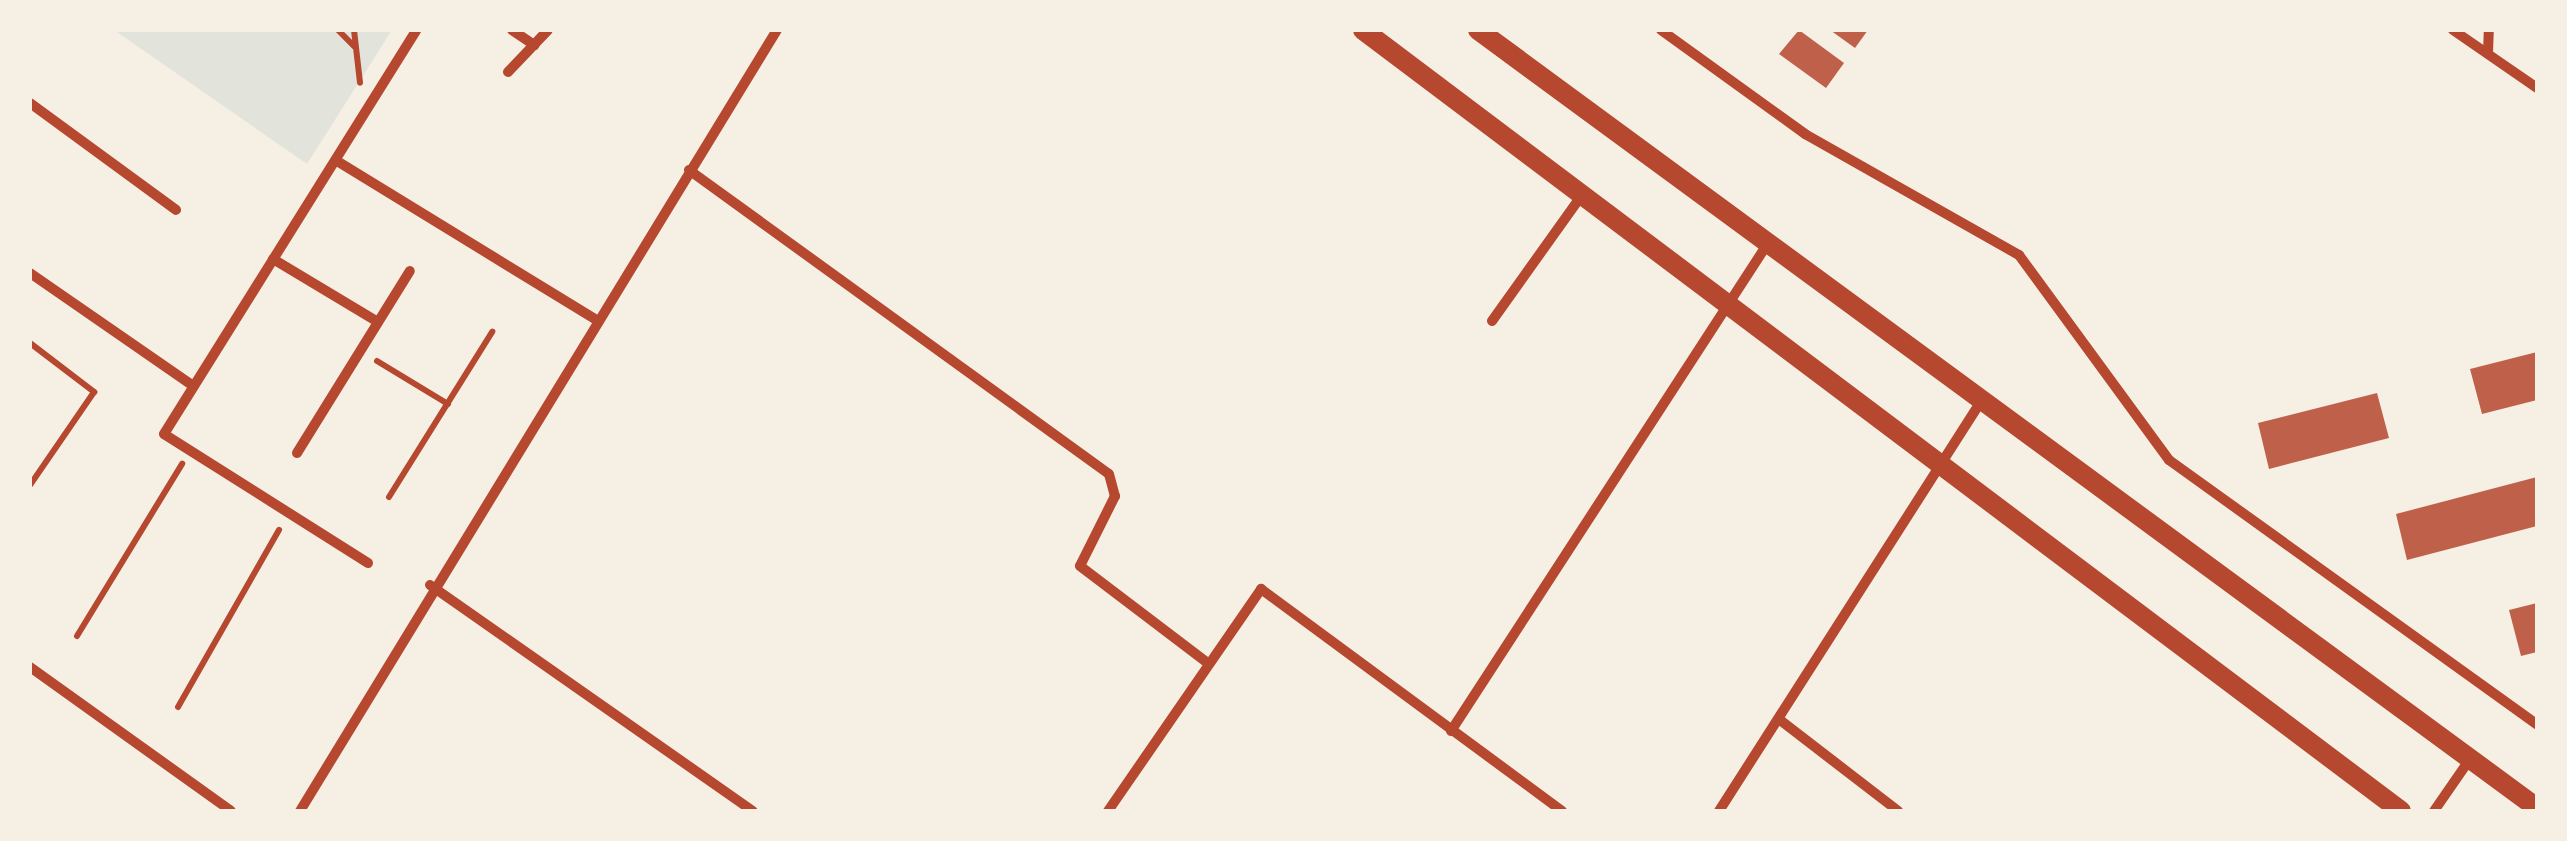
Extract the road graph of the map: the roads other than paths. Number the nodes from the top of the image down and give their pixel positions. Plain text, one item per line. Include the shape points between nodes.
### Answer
1 (416, 30) edge
2 (512, 30) edge
3 (548, 30) edge
4 (777, 30) edge
5 (1363, 30) edge
6 (1478, 30) edge
7 (1661, 30) edge
8 (2453, 30) edge
9 (2490, 30) edge
10 (534, 45) junction
11 (2488, 52) junction
12 (508, 72) dead end
13 (2537, 88) edge
14 (30, 103) edge
15 (337, 161) junction
16 (690, 170) junction
17 (1582, 194) junction
18 (176, 210) dead end
19 (1771, 238) junction
20 (273, 259) junction
21 (410, 271) dead end
22 (30, 273) edge
23 (1729, 302) junction
24 (596, 320) junction
25 (1492, 320) dead end
26 (378, 322) junction
27 (192, 386) junction
28 (1985, 397) junction
29 (297, 452) dead end
30 (1944, 463) junction
31 (368, 563) dead end
32 (430, 586) junction
33 (1205, 661) junction
34 (30, 667) edge
35 (1780, 720) junction
36 (2537, 724) edge
37 (1451, 730) junction
38 (2470, 758) junction
39 (2537, 808) edge
40 (232, 811) edge
41 (300, 811) edge
42 (753, 811) edge
43 (1108, 811) edge
44 (1562, 811) edge
45 (1720, 811) edge
46 (1898, 811) edge
47 (2402, 811) edge
48 (2434, 811) edge

1 - 15 street
2 - 10 street
3 - 10 street
4 - 16 street
5 - 17 main road
6 - 19 main road
7 - 36 street via 1805,134 2019,255 2170,460
8 - 11 street
9 - 11 street
10 - 12 street
11 - 13 street
14 - 18 street
15 - 20 street
15 - 24 street
16 - 24 street
16 - 33 street via 1108,474 1115,496 1080,566
17 - 23 main road
17 - 25 street
19 - 23 street
19 - 28 main road
20 - 26 street
20 - 27 street
21 - 26 street
22 - 27 street
23 - 30 main road
23 - 37 street
24 - 32 street
26 - 29 street
27 - 31 street via 164,434
28 - 30 street
28 - 38 main road
30 - 35 street
30 - 47 main road
32 - 41 street
32 - 42 street
33 - 37 street via 1261,589
33 - 43 street
34 - 40 street
35 - 45 street
35 - 46 street
37 - 44 street
38 - 39 main road
38 - 48 street

